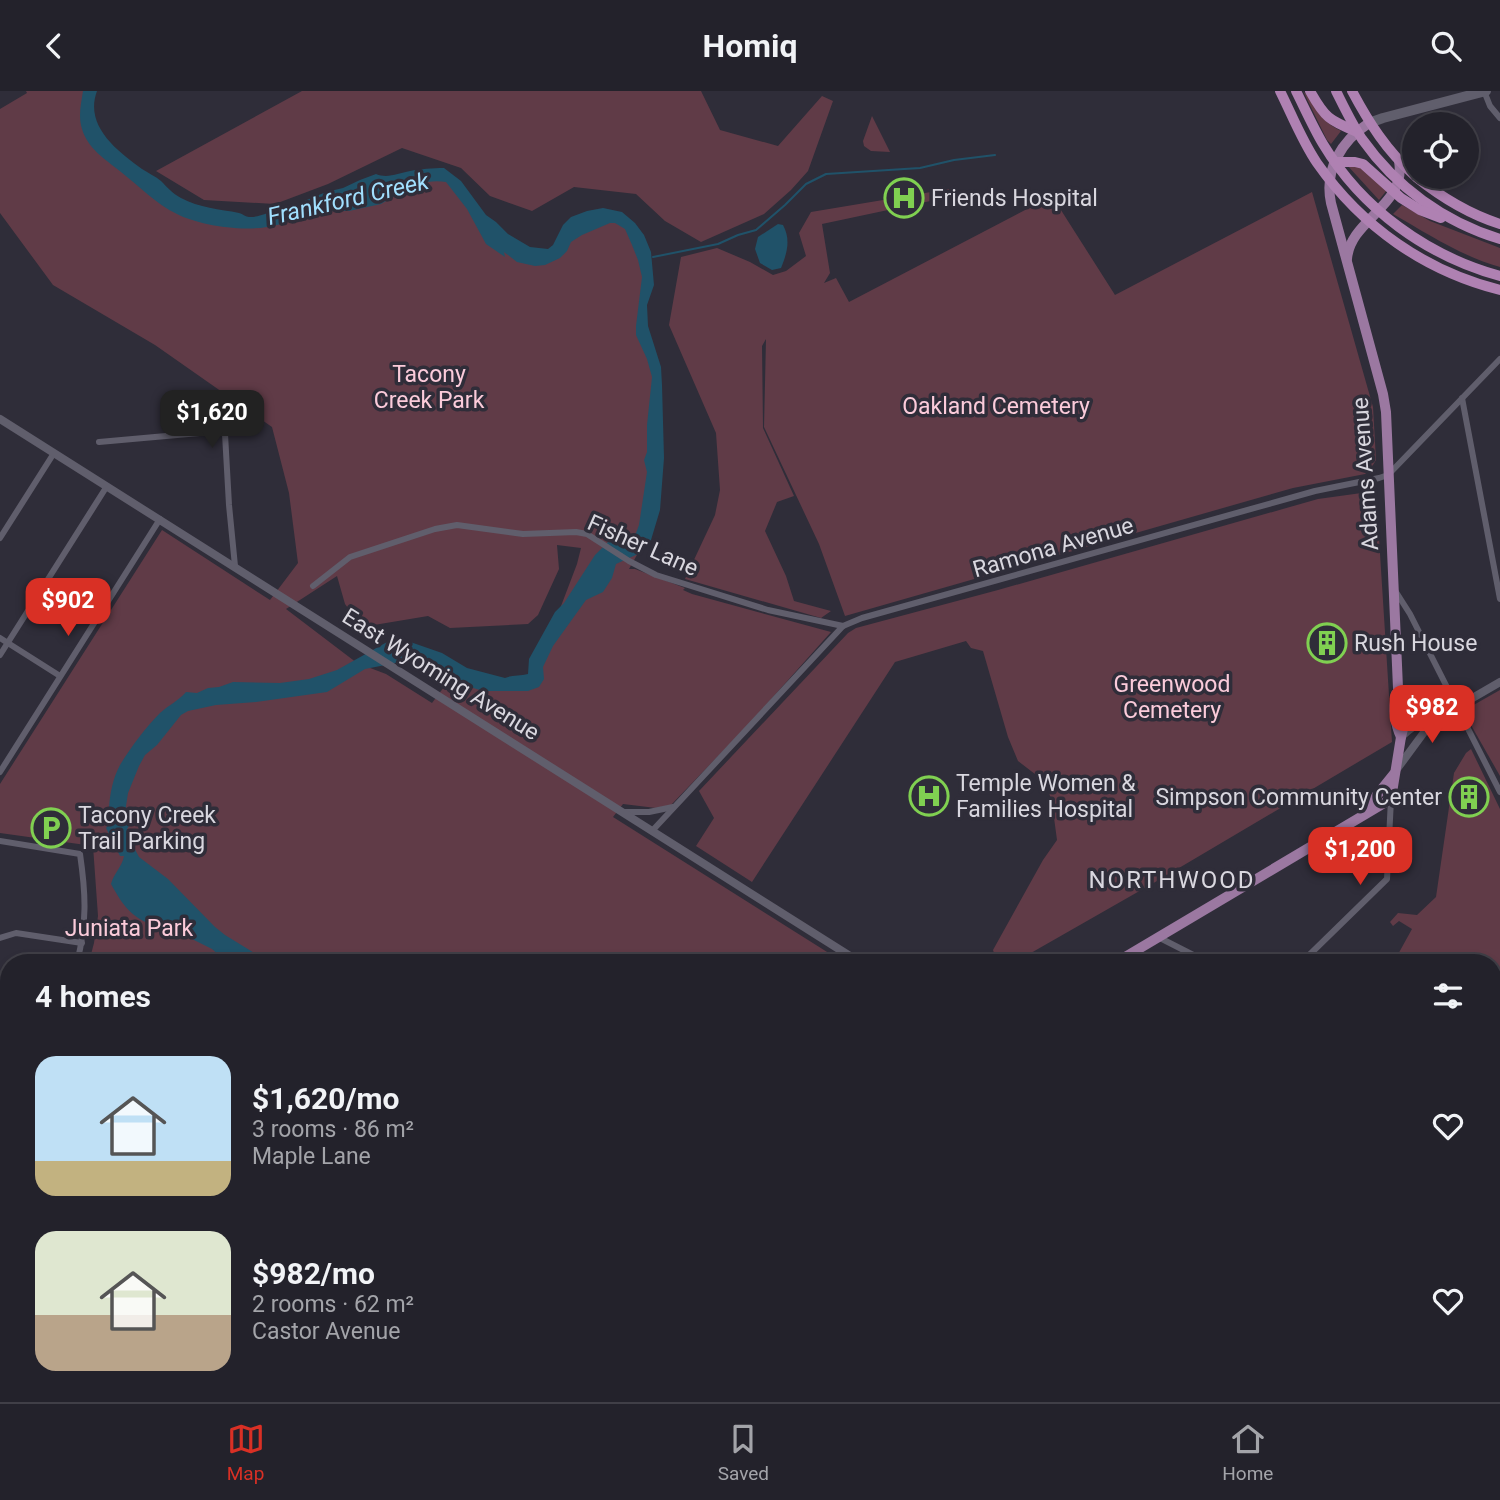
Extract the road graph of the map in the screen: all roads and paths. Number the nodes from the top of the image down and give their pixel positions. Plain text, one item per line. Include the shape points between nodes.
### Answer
1 (1280, 91) edge
2 (1296, 91) edge
3 (1310, 91) edge
4 (1336, 91) edge
5 (1352, 91) edge
6 (1485, 91) edge
7 (1500, 118) edge
8 (1369, 123) junction
9 (1357, 132) junction
10 (1399, 161) junction
11 (1335, 162) junction
12 (1402, 164) edge
13 (1329, 179) junction
14 (1399, 182) junction
15 (1433, 189) edge
16 (1394, 193) junction
17 (1378, 210) junction
18 (1369, 221) junction
19 (1460, 224) junction
20 (1500, 224) edge
21 (1500, 239) edge
22 (1346, 262) junction
23 (1500, 276) edge
24 (1500, 291) edge
25 (1500, 359) edge
26 (1462, 398) junction
27 (0, 419) edge
28 (99, 442) dead end
29 (54, 453) junction
30 (1388, 475) junction
31 (107, 486) junction
32 (160, 519) junction
33 (0, 538) edge
34 (235, 566) junction
35 (313, 586) dead end
36 (1394, 588) junction
37 (1500, 599) edge
38 (843, 626) junction
39 (0, 638) edge
40 (8, 642) junction
41 (0, 655) edge
42 (61, 676) junction
43 (1500, 682) edge
44 (1457, 707) junction
45 (1401, 737) junction
46 (0, 772) edge
47 (1396, 772) junction
48 (1500, 792) edge
49 (1391, 799) junction
50 (675, 807) junction
51 (623, 812) junction
52 (1353, 822) junction
53 (652, 831) junction
54 (0, 841) edge
55 (1158, 937) junction
56 (0, 938) edge
57 (82, 943) junction
58 (79, 954) edge
59 (847, 954) edge
60 (1130, 954) edge
61 (1191, 954) edge
62 (1310, 954) edge

1 - 13 highway
2 - 11 highway
3 - 9 highway via 1326,117
4 - 9 highway
5 - 8 highway
6 - 7 street
6 - 8 main road
8 - 9 main road
8 - 10 highway
9 - 11 main road
9 - 14 highway
10 - 12 highway
10 - 14 main road
11 - 13 main road
11 - 16 highway via 1363,164
11 - 17 highway
13 - 18 highway
13 - 22 main road, Adams Avenue
14 - 16 main road
14 - 19 highway
15 - 20 highway
16 - 17 main road
16 - 19 highway via 1420,210
17 - 18 main road
17 - 23 highway via 1435,250
18 - 22 main road via 1350,243
18 - 24 highway via 1428,263
19 - 21 highway
22 - 30 main road, Adams Avenue via 1385,400
25 - 26 street
26 - 30 street
26 - 37 street
27 - 29 street, East Wyoming Avenue
28 - 34 street via 222,431
29 - 31 street, East Wyoming Avenue
29 - 33 street
30 - 36 main road, Adams Avenue
30 - 38 street, Ramona Avenue via 1315,491
31 - 32 street, East Wyoming Avenue
31 - 40 street
32 - 34 street, East Wyoming Avenue
32 - 42 street
34 - 51 street, East Wyoming Avenue
35 - 38 street, Fisher Lane via 350,557 435,529 457,525 523,534 576,532 656,575 768,610
36 - 44 street
36 - 45 main road, Adams Avenue via 1396,725
38 - 50 street, Ramona Avenue
39 - 40 street
40 - 41 street
40 - 42 street
42 - 46 street
43 - 44 street
44 - 45 street via 1412,726
44 - 47 street via 1424,731
44 - 48 street
45 - 47 main road, Adams Avenue
47 - 49 main road, Adams Avenue
47 - 52 main road
49 - 52 main road
49 - 62 street, Adams Avenue via 1387,879
50 - 51 street
50 - 53 street, Ramona Avenue
51 - 53 street, East Wyoming Avenue
52 - 55 main road
53 - 59 street, East Wyoming Avenue
54 - 57 street via 80,854 86,915
55 - 60 main road
55 - 61 street
56 - 57 street via 16,933
57 - 58 street

